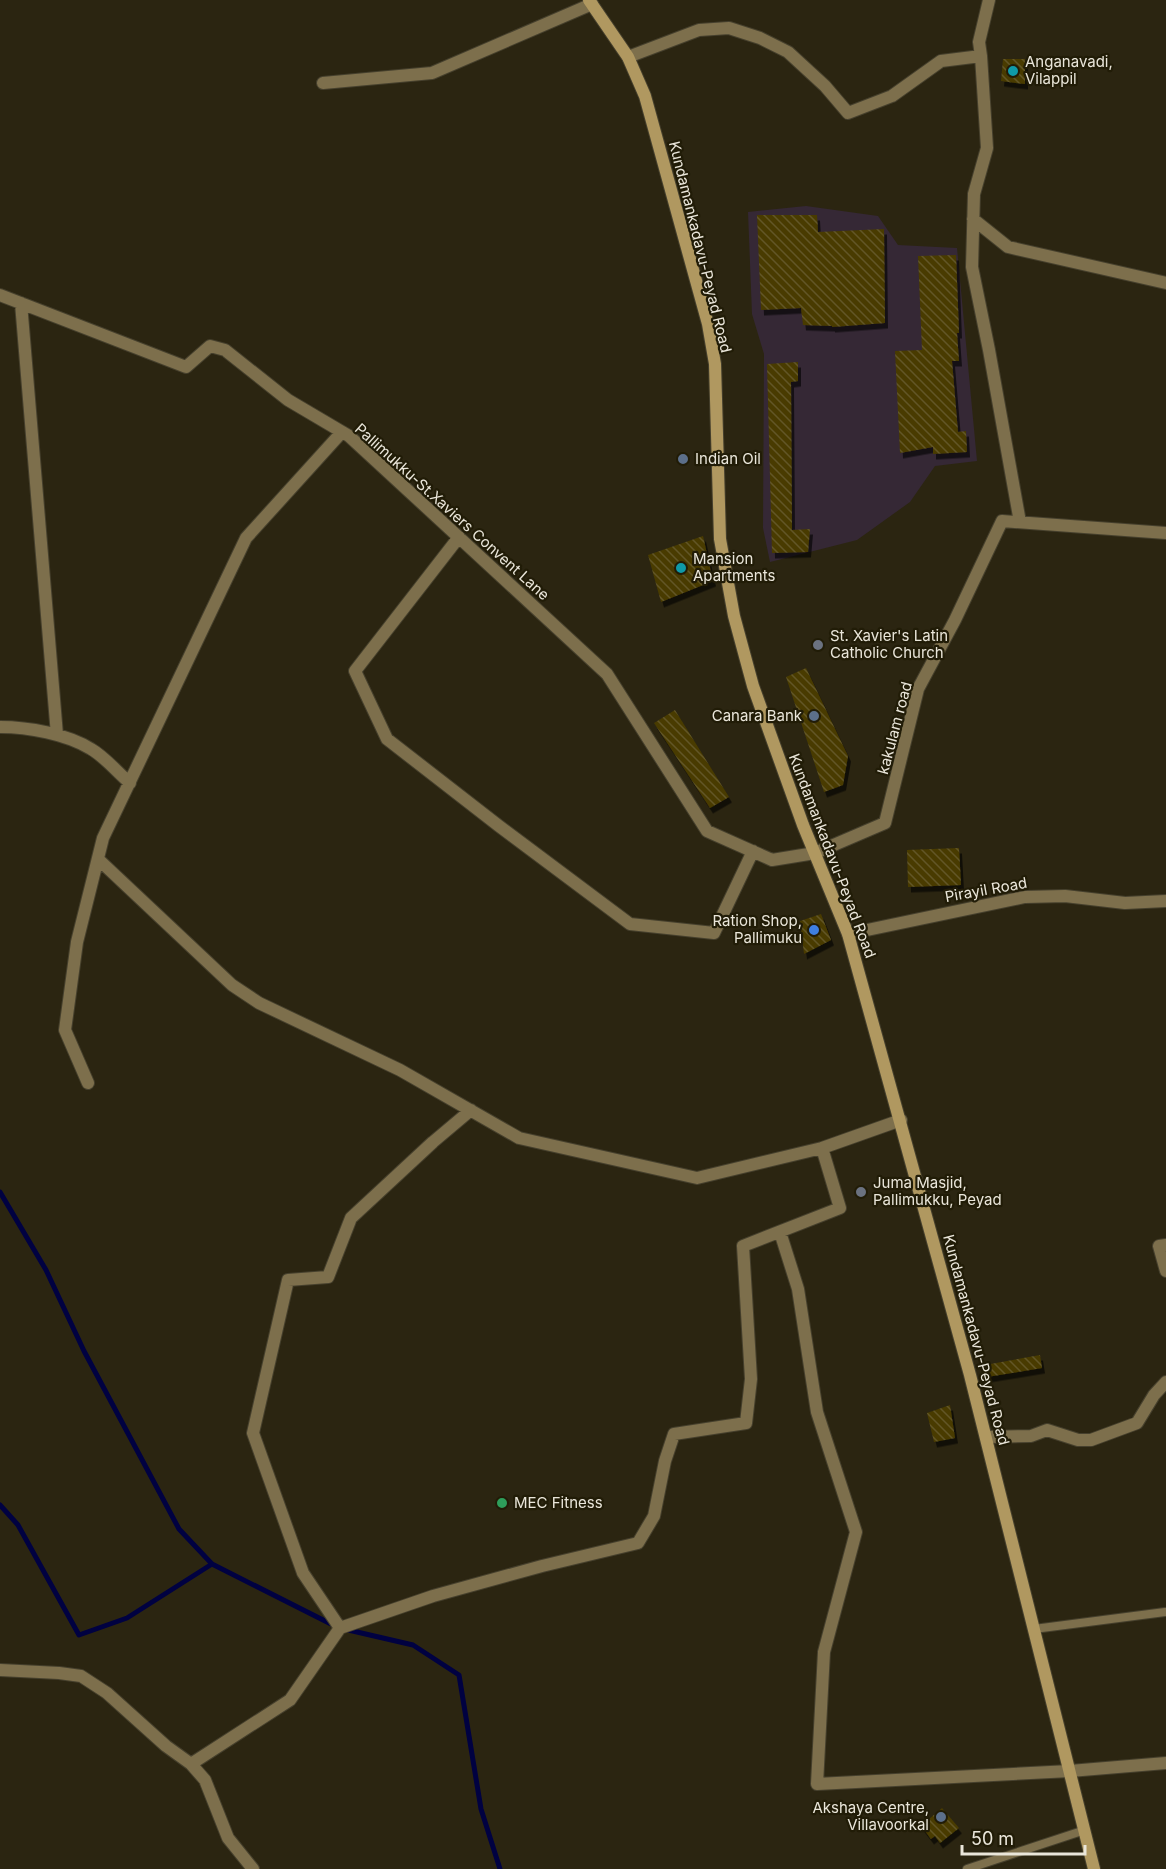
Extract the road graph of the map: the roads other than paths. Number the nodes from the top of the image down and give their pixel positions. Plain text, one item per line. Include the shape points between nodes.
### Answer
1 (989, 0) edge
2 (591, 2) edge
3 (981, 56) junction
4 (628, 57) junction
5 (323, 83) dead end
6 (973, 219) junction
7 (1166, 283) edge
8 (0, 295) edge
9 (21, 303) junction
10 (342, 432) junction
11 (1020, 522) junction
12 (1166, 533) edge
13 (459, 537) junction
14 (0, 727) edge
15 (57, 735) junction
16 (130, 783) junction
17 (753, 852) junction
18 (815, 853) junction
19 (98, 859) junction
20 (1166, 902) edge
21 (848, 934) junction
22 (88, 1083) dead end
23 (471, 1110) junction
24 (901, 1120) junction
25 (822, 1148) junction
26 (780, 1232) junction
27 (1166, 1245) edge
28 (1166, 1271) edge
29 (1166, 1382) edge
30 (986, 1437) junction
31 (1165, 1612) edge
32 (340, 1628) junction
33 (1034, 1629) junction
34 (0, 1670) edge
35 (1166, 1763) edge
36 (191, 1764) junction
37 (1070, 1771) junction
38 (1085, 1830) junction
39 (253, 1869) edge
40 (966, 1869) edge
41 (1094, 1869) edge

1 - 3 street via 979,42
2 - 4 main road, Kundamankadavu-Peyad Road
2 - 5 street via 432,73
3 - 4 street via 941,61 892,96 848,113 788,52 729,28 699,30
3 - 6 street via 987,148 974,194
4 - 18 main road, Kundamankadavu-Peyad Road via 645,96 708,324 715,364 720,539 734,616 753,686
6 - 7 street via 1008,247
6 - 11 street via 972,267
8 - 9 street, Pallimukku-St.Xaviers Convent Lane
9 - 10 street, Pallimukku-St.Xaviers Convent Lane via 186,367 210,345 225,350 288,400
9 - 15 street
10 - 13 street, Pallimukku-St.Xaviers Convent Lane
10 - 16 street via 246,538
11 - 12 street, kakulam road
11 - 18 street, kakulam road via 1002,521 918,689 885,823
13 - 17 street, Pallimukku-St.Xaviers Convent Lane via 608,674 707,831
13 - 17 street via 355,671 387,739 630,924 714,933
14 - 15 street via 22,727
15 - 16 street via 91,749
16 - 19 street via 103,838
17 - 18 street, Pallimukku-St.Xaviers Convent Lane via 772,860
18 - 21 main road, Kundamankadavu-Peyad Road
19 - 22 street via 77,942 65,1030
19 - 23 street via 232,986
20 - 21 street, Pirayil Road via 1025,897
21 - 24 main road, Kundamankadavu-Peyad Road
23 - 25 street via 519,1138 697,1178
23 - 32 street via 351,1218 328,1277 288,1280 253,1433 303,1573
24 - 25 street
24 - 30 main road, Kundamankadavu-Peyad Road
25 - 26 street via 840,1208
26 - 32 street via 743,1246 751,1379 746,1423 674,1434 664,1461 654,1516 638,1543 433,1596
26 - 37 street via 798,1289 817,1412 856,1532 824,1652 817,1784
27 - 28 street via 1159,1246
29 - 30 street via 1137,1424 1090,1440 1047,1430 1031,1436
30 - 33 main road, Kundamankadavu-Peyad Road
31 - 33 lane
32 - 36 street via 290,1700
33 - 37 main road, Kundamankadavu-Peyad Road
34 - 36 street via 81,1676
35 - 37 street
36 - 39 street via 205,1780 228,1838
37 - 38 main road, Kundamankadavu-Peyad Road
38 - 40 lane
38 - 41 main road, Kundamankadavu-Peyad Road

